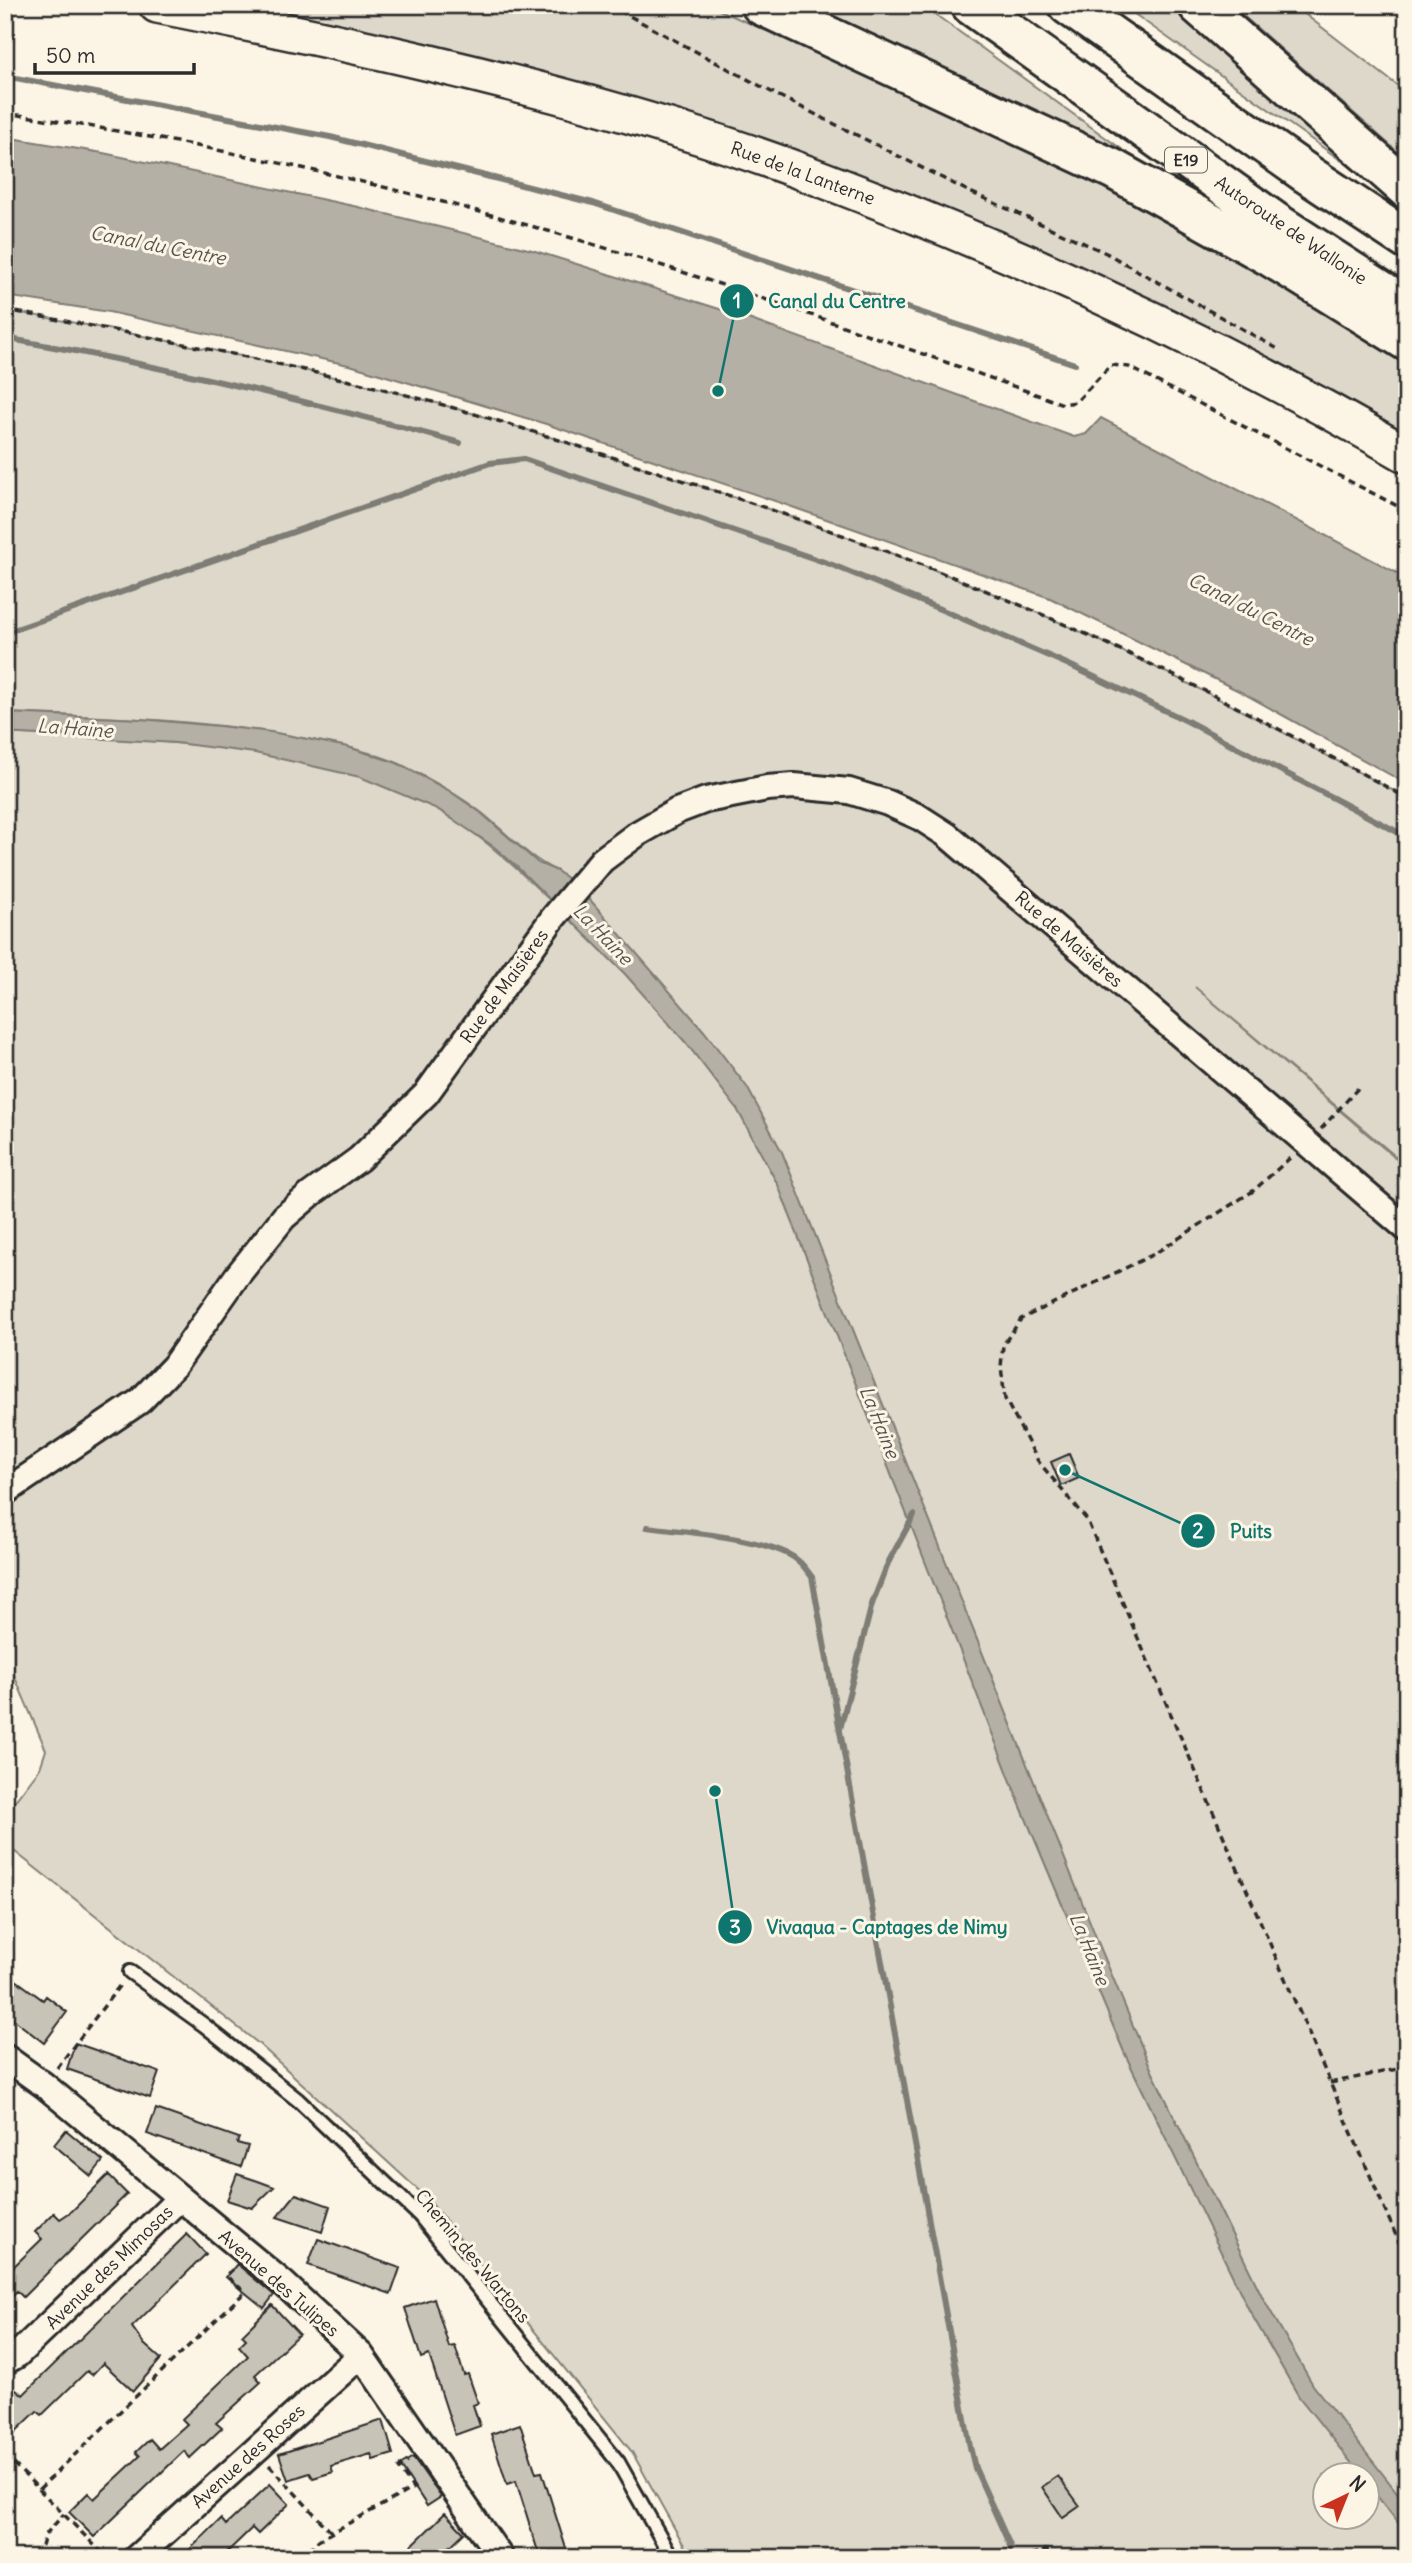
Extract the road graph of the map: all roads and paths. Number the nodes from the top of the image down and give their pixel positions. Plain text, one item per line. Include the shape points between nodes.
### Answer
1 (157, 5) edge
2 (610, 5) edge
3 (761, 5) edge
4 (971, 5) edge
5 (1068, 5) edge
6 (1198, 5) edge
7 (5, 113) edge
8 (1407, 189) edge
9 (1407, 240) edge
10 (1407, 307) edge
11 (5, 310) edge
12 (1407, 341) edge
13 (1282, 352) dead end
14 (1407, 455) edge
15 (1407, 511) edge
16 (1407, 798) edge
17 (1360, 1086) dead end
18 (1307, 1143) junction
19 (1407, 1229) edge
20 (5, 1492) edge
21 (130, 1972) joint
22 (5, 2057) edge
23 (1407, 2067) edge
24 (1330, 2083) junction
25 (44, 2085) junction
26 (180, 2198) junction
27 (246, 2253) junction
28 (1407, 2261) edge
29 (361, 2355) junction
30 (5, 2362) edge
31 (427, 2449) junction
32 (255, 2450) junction
33 (5, 2455) edge
34 (39, 2489) junction
35 (64, 2514) junction
36 (332, 2533) junction
37 (494, 2555) edge
38 (39, 2558) edge
39 (107, 2558) edge
40 (136, 2558) edge
41 (299, 2558) edge
42 (672, 2558) edge
43 (1018, 2558) edge
44 (1068, 2558) edge

1 - 14 main road, Rue de la Lanterne via 473,72 699,136 824,179 979,241 1181,332
2 - 13 path via 958,186 1106,253
3 - 12 highway via 1113,169 1272,257
4 - 10 highway, Autoroute de Wallonie / E19 via 1275,222
5 - 9 highway
6 - 8 highway
7 - 15 path via 257,159 554,233 734,288 1063,404 1076,402 1111,365 1129,367
11 - 16 path via 352,381 473,413 752,503 1058,621 1205,690
17 - 18 path
18 - 19 street, Rue de Maisières
18 - 20 street, Rue de Maisières via 947,835 919,817 849,791 794,786 706,800 637,834 602,860 426,1094 359,1159 285,1217 174,1366 140,1401
18 - 24 path via 1253,1191 1154,1254 1021,1318 1003,1345 1001,1367 1005,1399 1038,1461 1087,1520
21 - 25 path
21 - 42 lane, Chemin des Wartons via 298,2099 420,2216 618,2462
22 - 25 street, Avenue des Tulipes
23 - 24 path
24 - 28 path
25 - 26 street, Avenue des Tulipes
26 - 27 street, Avenue des Tulipes
26 - 30 street, Avenue des Mimosas
27 - 29 street, Avenue des Tulipes
27 - 34 path via 226,2276 245,2292
29 - 31 street, Avenue des Tulipes
29 - 32 street, Avenue des Roses
31 - 36 path via 399,2468 413,2488
31 - 37 street, Avenue des Tulipes
32 - 36 path
32 - 40 street, Avenue des Roses
33 - 34 path
34 - 35 path
35 - 38 path via 45,2535
35 - 39 path
36 - 41 path
43 - 44 path via 1046,2550

